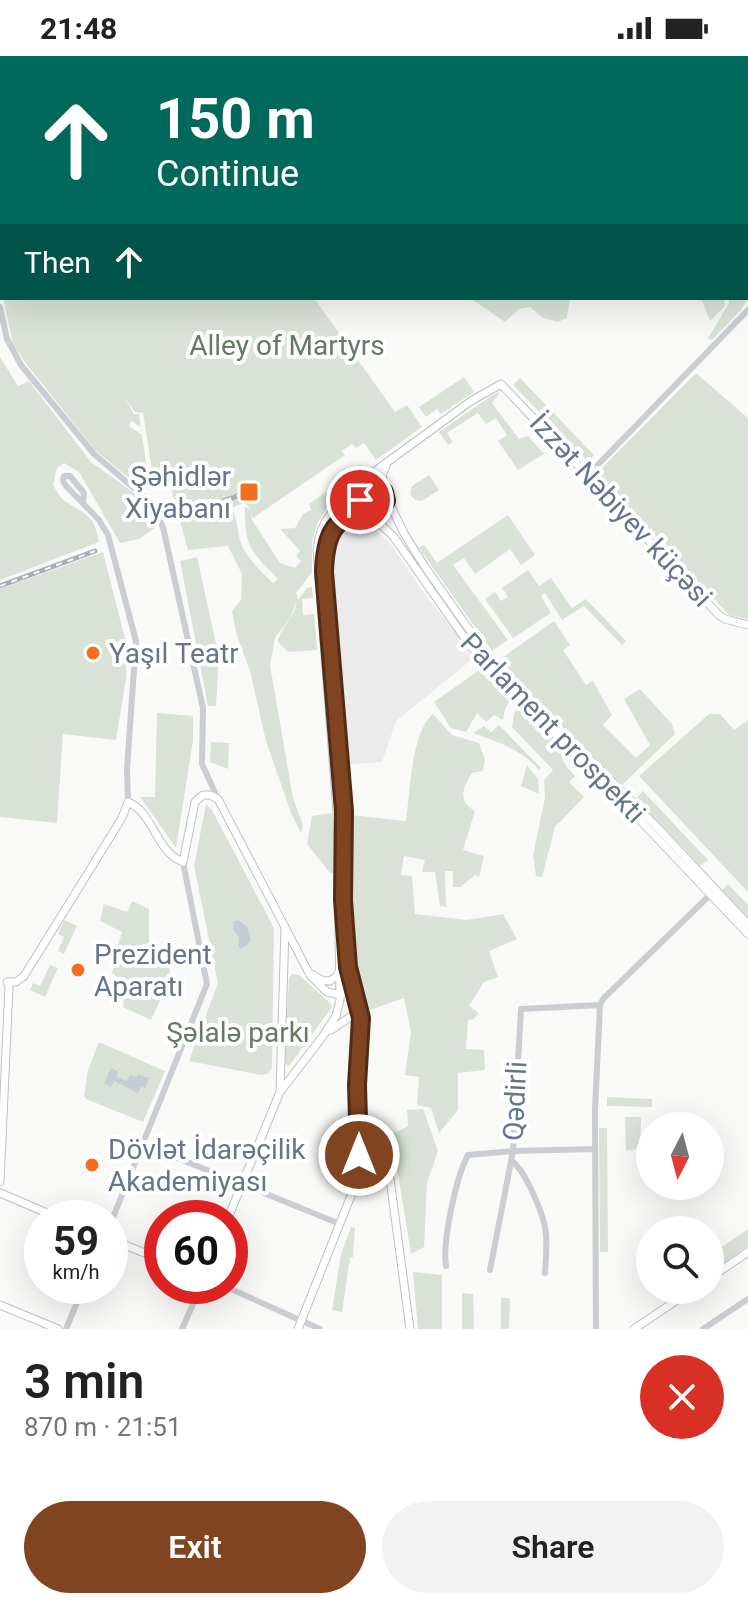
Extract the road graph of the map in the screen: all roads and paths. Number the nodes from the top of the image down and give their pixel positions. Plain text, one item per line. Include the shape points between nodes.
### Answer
1 (0, 308) edge
2 (748, 310) edge
3 (389, 460) junction
4 (371, 474) junction
5 (589, 474) junction
6 (364, 492) junction
7 (385, 494) junction
8 (83, 503) dead end
9 (339, 504) junction
10 (369, 512) junction
11 (748, 625) edge
12 (218, 799) junction
13 (128, 802) junction
14 (183, 862) junction
15 (711, 894) junction
16 (748, 924) edge
17 (285, 926) junction
18 (748, 934) edge
19 (341, 962) junction
20 (306, 968) junction
21 (349, 975) junction
22 (4, 980) edge
23 (341, 995) junction
24 (600, 1005) junction
25 (361, 1031) junction
26 (323, 1036) junction
27 (280, 1092) junction
28 (358, 1102) junction
29 (143, 1144) junction
30 (595, 1149) junction
31 (513, 1151) junction
32 (511, 1161) junction
33 (387, 1167) junction
34 (358, 1171) junction
35 (0, 1182) edge
36 (241, 1185) junction
37 (0, 1193) edge
38 (120, 1200) edge
39 (235, 1200) edge
40 (24, 1203) edge
41 (340, 1224) junction
42 (748, 1252) edge
43 (446, 1266) dead end
44 (724, 1268) edge
45 (490, 1270) dead end
46 (545, 1273) dead end
47 (248, 1296) edge
48 (748, 1299) edge
49 (76, 1304) edge
50 (193, 1304) edge
51 (671, 1304) edge
52 (0, 1305) edge
53 (302, 1319) junction
54 (58, 1329) edge
55 (66, 1329) edge
56 (182, 1329) edge
57 (298, 1329) edge
58 (320, 1329) edge
59 (410, 1329) edge
60 (596, 1329) edge
61 (634, 1329) edge
62 (703, 1329) edge

1 - 12 street via 7,339 21,365 94,454 156,511 168,540 204,712 202,764
2 - 5 street
3 - 4 main road
3 - 5 main road, İzzət Nəbiyev küçəsi via 501,384
3 - 7 main road via 383,473
4 - 6 main road
4 - 9 main road
5 - 11 main road, İzzət Nəbiyev küçəsi via 719,615
6 - 7 main road via 379,488
6 - 9 main road
6 - 10 main road via 362,507
7 - 10 main road via 382,510
7 - 16 main road, Parlament prospekti via 425,567 487,655
8 - 13 street via 108,535 136,634
9 - 19 main road via 321,530 317,550 337,811
10 - 15 main road, Parlament prospekti via 393,536 492,671
10 - 21 main road via 335,527 325,553 344,811
12 - 14 main road via 196,799
12 - 17 main road
13 - 14 main road via 140,809 172,857
13 - 22 main road via 24,976 16,982
14 - 29 street via 207,984
15 - 18 main road, Parlament prospekti
15 - 24 street
17 - 20 main road
17 - 27 main road
19 - 20 main road via 337,976 328,982
19 - 23 main road
20 - 23 main road via 324,990
21 - 23 main road via 348,989
21 - 25 main road via 360,1006
22 - 35 main road via 9,987
23 - 26 main road
24 - 30 street
24 - 31 street, Qədirli via 521,1009
25 - 26 main road via 350,1017
25 - 28 main road
26 - 27 main road
27 - 36 main road
28 - 33 main road via 364,1126
28 - 34 main road
29 - 36 street
29 - 38 street
30 - 31 street
30 - 60 street
31 - 32 street, Qədirli
31 - 43 street via 466,1158 454,1196
32 - 45 street, Qədirli
32 - 46 street via 530,1187 546,1231
33 - 34 main road via 370,1155 361,1160
33 - 59 main road
34 - 41 main road
36 - 39 main road
36 - 41 street
37 - 40 main road
41 - 53 main road
42 - 44 main road
47 - 53 street
48 - 62 street
49 - 55 street
50 - 56 street
51 - 61 main road
52 - 54 main road
53 - 57 main road
53 - 58 street

